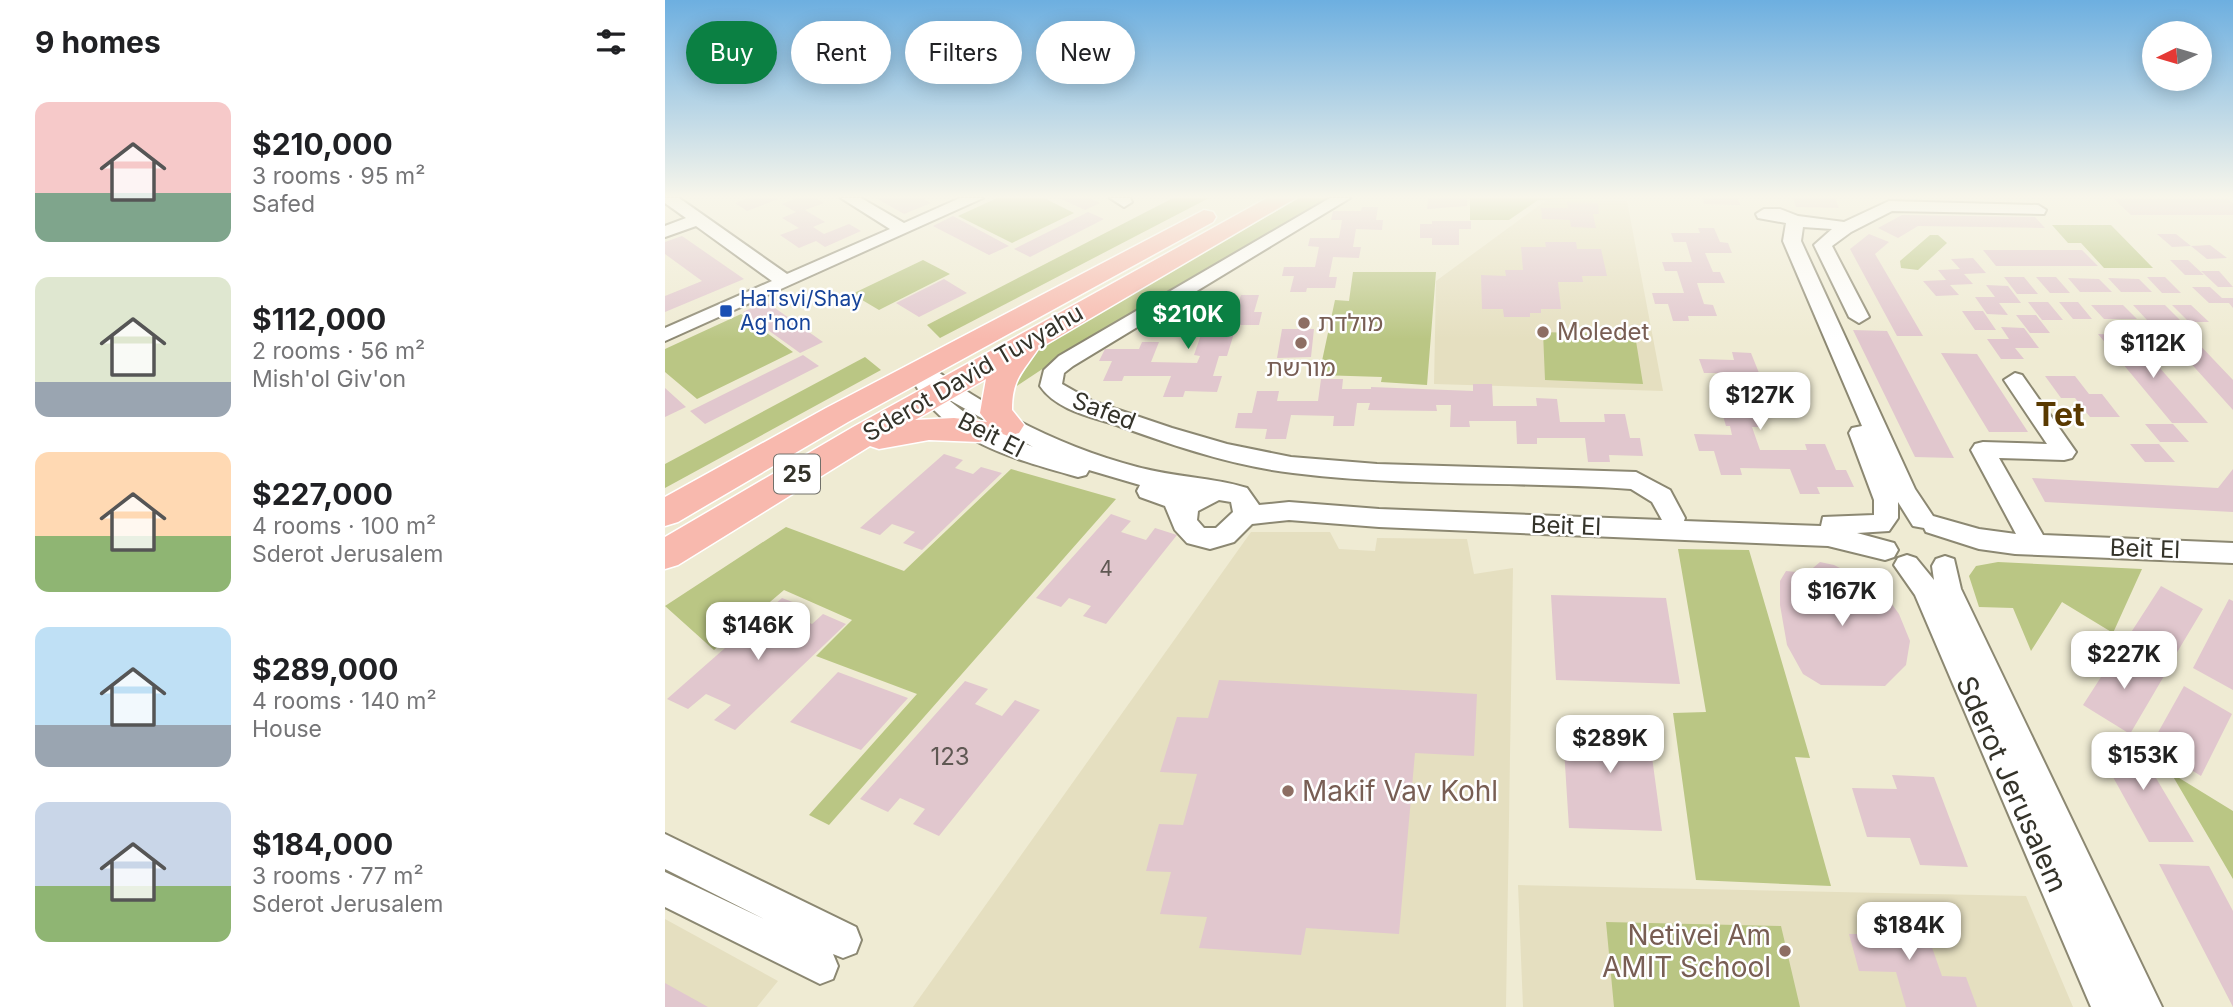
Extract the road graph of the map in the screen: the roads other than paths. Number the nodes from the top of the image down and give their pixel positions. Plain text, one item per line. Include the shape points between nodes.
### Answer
1 (735, 245) edge
2 (870, 245) edge
3 (1161, 245) edge
4 (1201, 245) edge
5 (1262, 245) edge
6 (1789, 245) edge
7 (1794, 245) edge
8 (1823, 245) edge
9 (786, 282) junction
10 (1860, 317) dead end
11 (665, 335) edge
12 (1038, 336) junction
13 (2015, 380) dead end
14 (932, 385) junction
15 (994, 428) junction
16 (827, 457) junction
17 (1255, 458) junction
18 (1234, 499) junction
19 (665, 513) edge
20 (1184, 515) junction
21 (1673, 518) junction
22 (1883, 521) junction
23 (1929, 522) junction
24 (2025, 544) junction
25 (665, 555) edge
26 (2228, 556) edge
27 (1896, 557) junction
28 (1948, 562) junction
29 (665, 851) edge
30 (665, 889) edge
31 (2110, 1007) edge
32 (2143, 1007) edge

1 - 9 street
2 - 9 street
3 - 14 highway, Sderot David Tuvyahu / 25
4 - 12 highway, Sderot David Tuvyahu / 25
5 - 17 street, Safed via 1066,361 1051,377 1057,393 1081,404
6 - 22 street via 1886,500
7 - 23 street via 1880,442 1905,493
8 - 10 street
9 - 11 street
12 - 14 highway, Sderot David Tuvyahu / 25
12 - 15 highway via 1004,369 997,385
13 - 24 street via 2064,453 1983,450
14 - 15 street, Beit El via 951,415
14 - 16 highway, Sderot David Tuvyahu / 25
14 - 19 highway, Sderot David Tuvyahu / 25
15 - 16 highway via 923,428
15 - 18 street, Beit El via 1149,479
15 - 20 street, Beit El via 1038,458 1174,500
16 - 25 highway, Sderot David Tuvyahu / 25
17 - 18 street
17 - 21 street, Safed via 1364,471 1636,481 1661,496
18 - 20 street via 1192,501
18 - 20 street, Beit El via 1232,531 1212,537 1190,532
18 - 21 street, Beit El
18 - 27 street, Beit El via 1289,511 1379,518 1828,536
21 - 22 street, Beit El
22 - 23 street, Beit El via 1903,515
22 - 27 street via 1878,536
23 - 24 street, Beit El via 1979,539
23 - 28 street, Sderot Jerusalem via 1951,542
24 - 26 street, Beit El
24 - 28 street, Beit El via 1976,549
27 - 28 street, Beit El via 1928,569
27 - 31 street, Sderot Jerusalem via 1926,590
28 - 32 street, Sderot Jerusalem via 1948,589
29 - 30 street via 831,953

